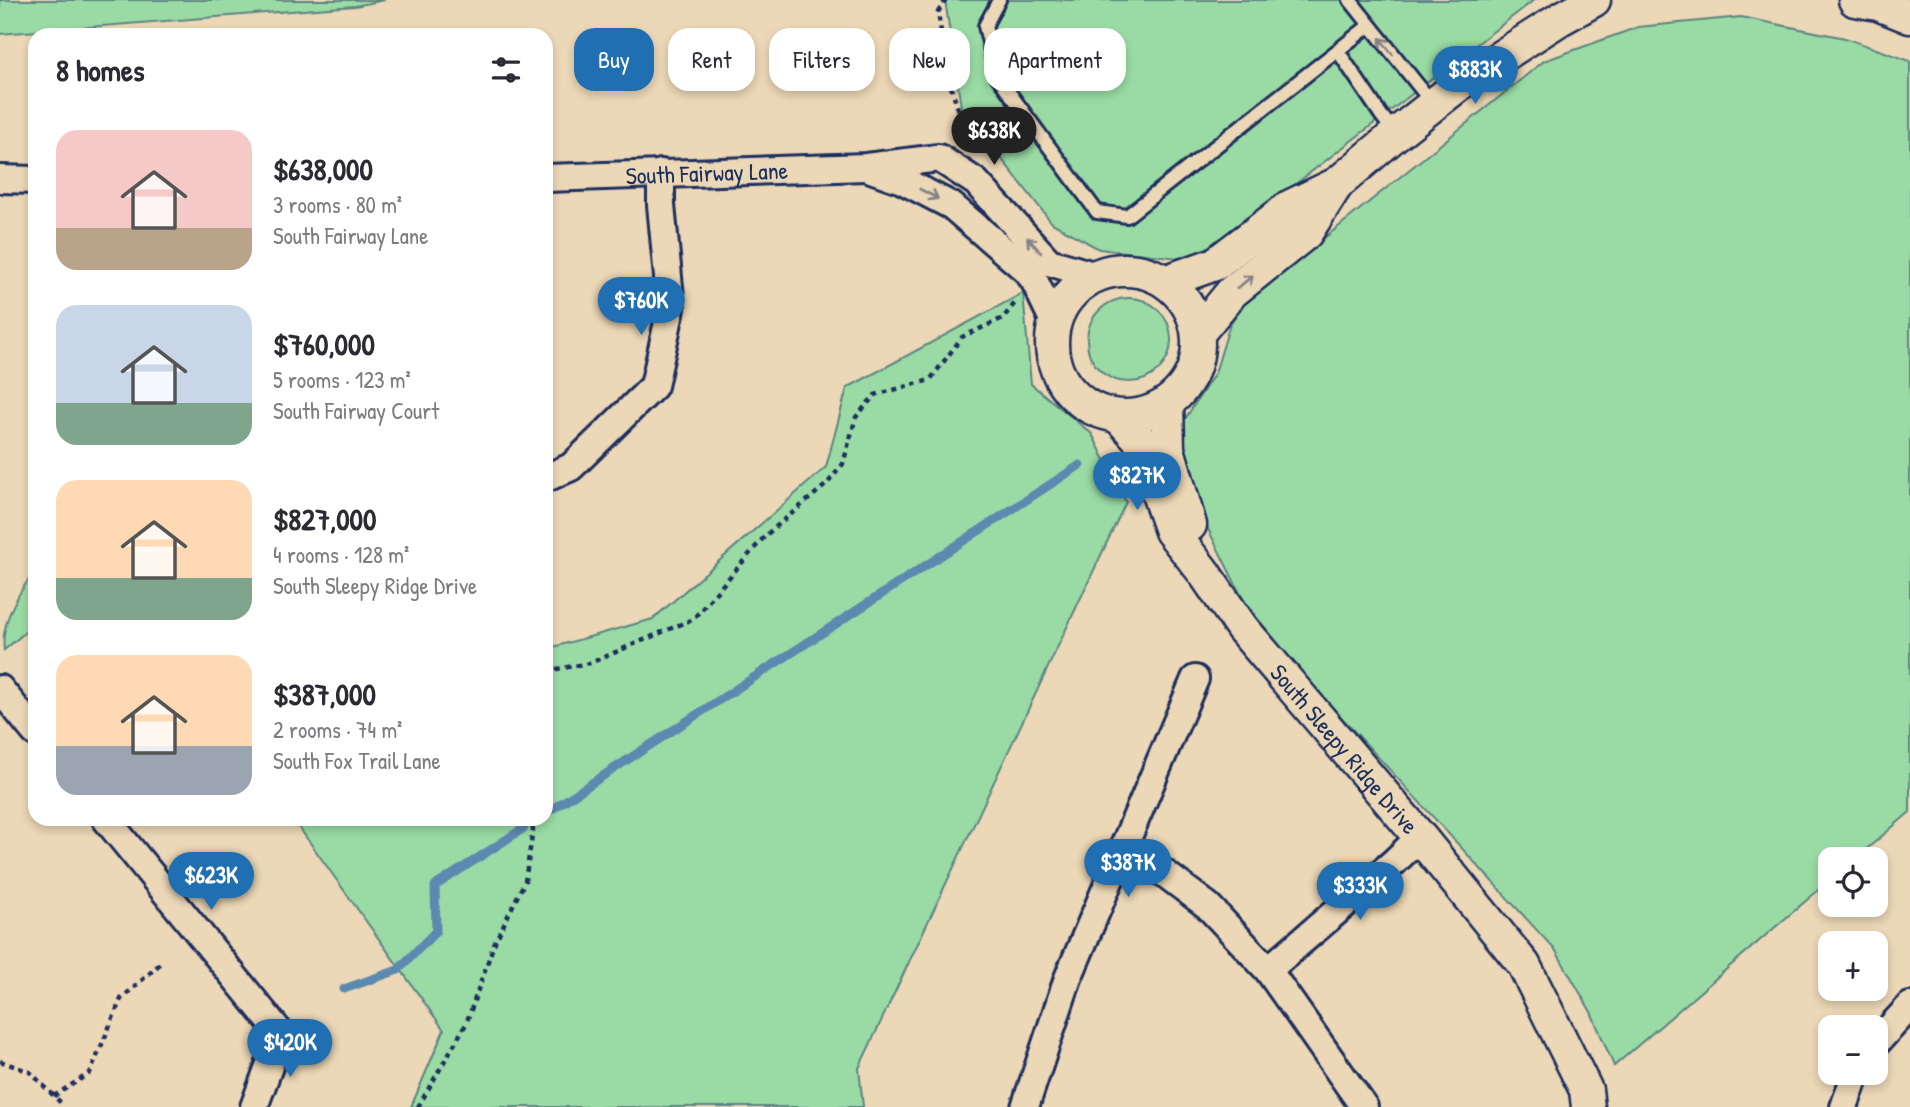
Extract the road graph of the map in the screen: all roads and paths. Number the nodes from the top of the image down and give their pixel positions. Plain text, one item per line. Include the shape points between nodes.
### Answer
1 (946, 0) edge
2 (999, 0) edge
3 (1350, 0) edge
4 (1594, 0) edge
5 (1855, 0) edge
6 (1910, 17) edge
7 (1370, 25) junction
8 (1338, 51) junction
9 (1434, 105) junction
10 (1396, 134) junction
11 (987, 156) dead end
12 (866, 167) junction
13 (661, 173) junction
14 (553, 178) edge
15 (0, 179) edge
16 (28, 180) edge
17 (1337, 184) junction
18 (1093, 275) junction
19 (1034, 280) junction
20 (1167, 281) junction
21 (1055, 322) junction
22 (1199, 332) junction
23 (1167, 403) junction
24 (1119, 417) junction
25 (553, 475) edge
26 (1202, 570) junction
27 (553, 670) edge
28 (1195, 678) dead end
29 (0, 689) edge
30 (28, 723) edge
31 (112, 826) edge
32 (532, 826) edge
33 (1420, 837) junction
34 (1122, 853) junction
35 (161, 963) dead end
36 (1268, 970) junction
37 (1910, 1006) edge
38 (1888, 1030) edge
39 (0, 1061) edge
40 (1852, 1085) edge
41 (54, 1096) junction
42 (61, 1107) edge
43 (254, 1107) edge
44 (418, 1107) edge
45 (1025, 1107) edge
46 (1364, 1107) edge
47 (1588, 1107) edge
48 (1844, 1107) edge

1 - 11 path via 938,12 947,74 963,125
2 - 8 lane via 985,26 997,76 1097,212 1127,216
3 - 7 lane
4 - 9 street via 1466,79
5 - 6 street
7 - 8 lane
9 -> 7 lane
8 - 10 lane
9 - 10 street
10 - 17 street
12 - 13 street, South Fairway Lane
18 -> 12 street, South Fairway Lane via 1049,262 976,182 939,158
12 -> 19 street, South Fairway Lane via 952,206
13 - 14 street, South Fairway Lane
13 - 25 street via 671,308 654,386 571,467
15 - 16 street
17 - 20 street via 1291,206 1215,264
22 -> 17 street via 1232,292 1306,233
18 - 20 street via 1118,268 1143,271
18 - 21 street via 1060,306
19 - 21 street, South Fairway Lane
19 - 27 path via 1003,318 962,337 930,380 875,395 856,417 844,464 766,535 692,620 590,663
20 - 22 street via 1185,299
21 - 24 street via 1052,356 1061,380 1094,410
22 - 23 street via 1198,358 1188,382
23 - 24 street via 1140,415
23 - 26 street, South Sleepy Ridge Drive via 1168,449
24 - 26 street, South Sleepy Ridge Drive via 1139,439 1171,531
26 - 33 street, South Sleepy Ridge Drive via 1242,628
28 - 34 street
29 - 30 street
31 - 43 street via 281,1034
32 - 44 path via 525,881 494,944 466,1024
33 - 36 street
33 - 47 street, South Sleepy Ridge Drive via 1524,965 1586,1090
34 - 36 street via 1164,873 1208,906
34 - 45 street via 1068,978
35 - 41 path via 121,999 90,1073
36 - 46 street
37 - 38 street
39 - 41 path via 30,1072
40 - 48 street
41 - 42 path

